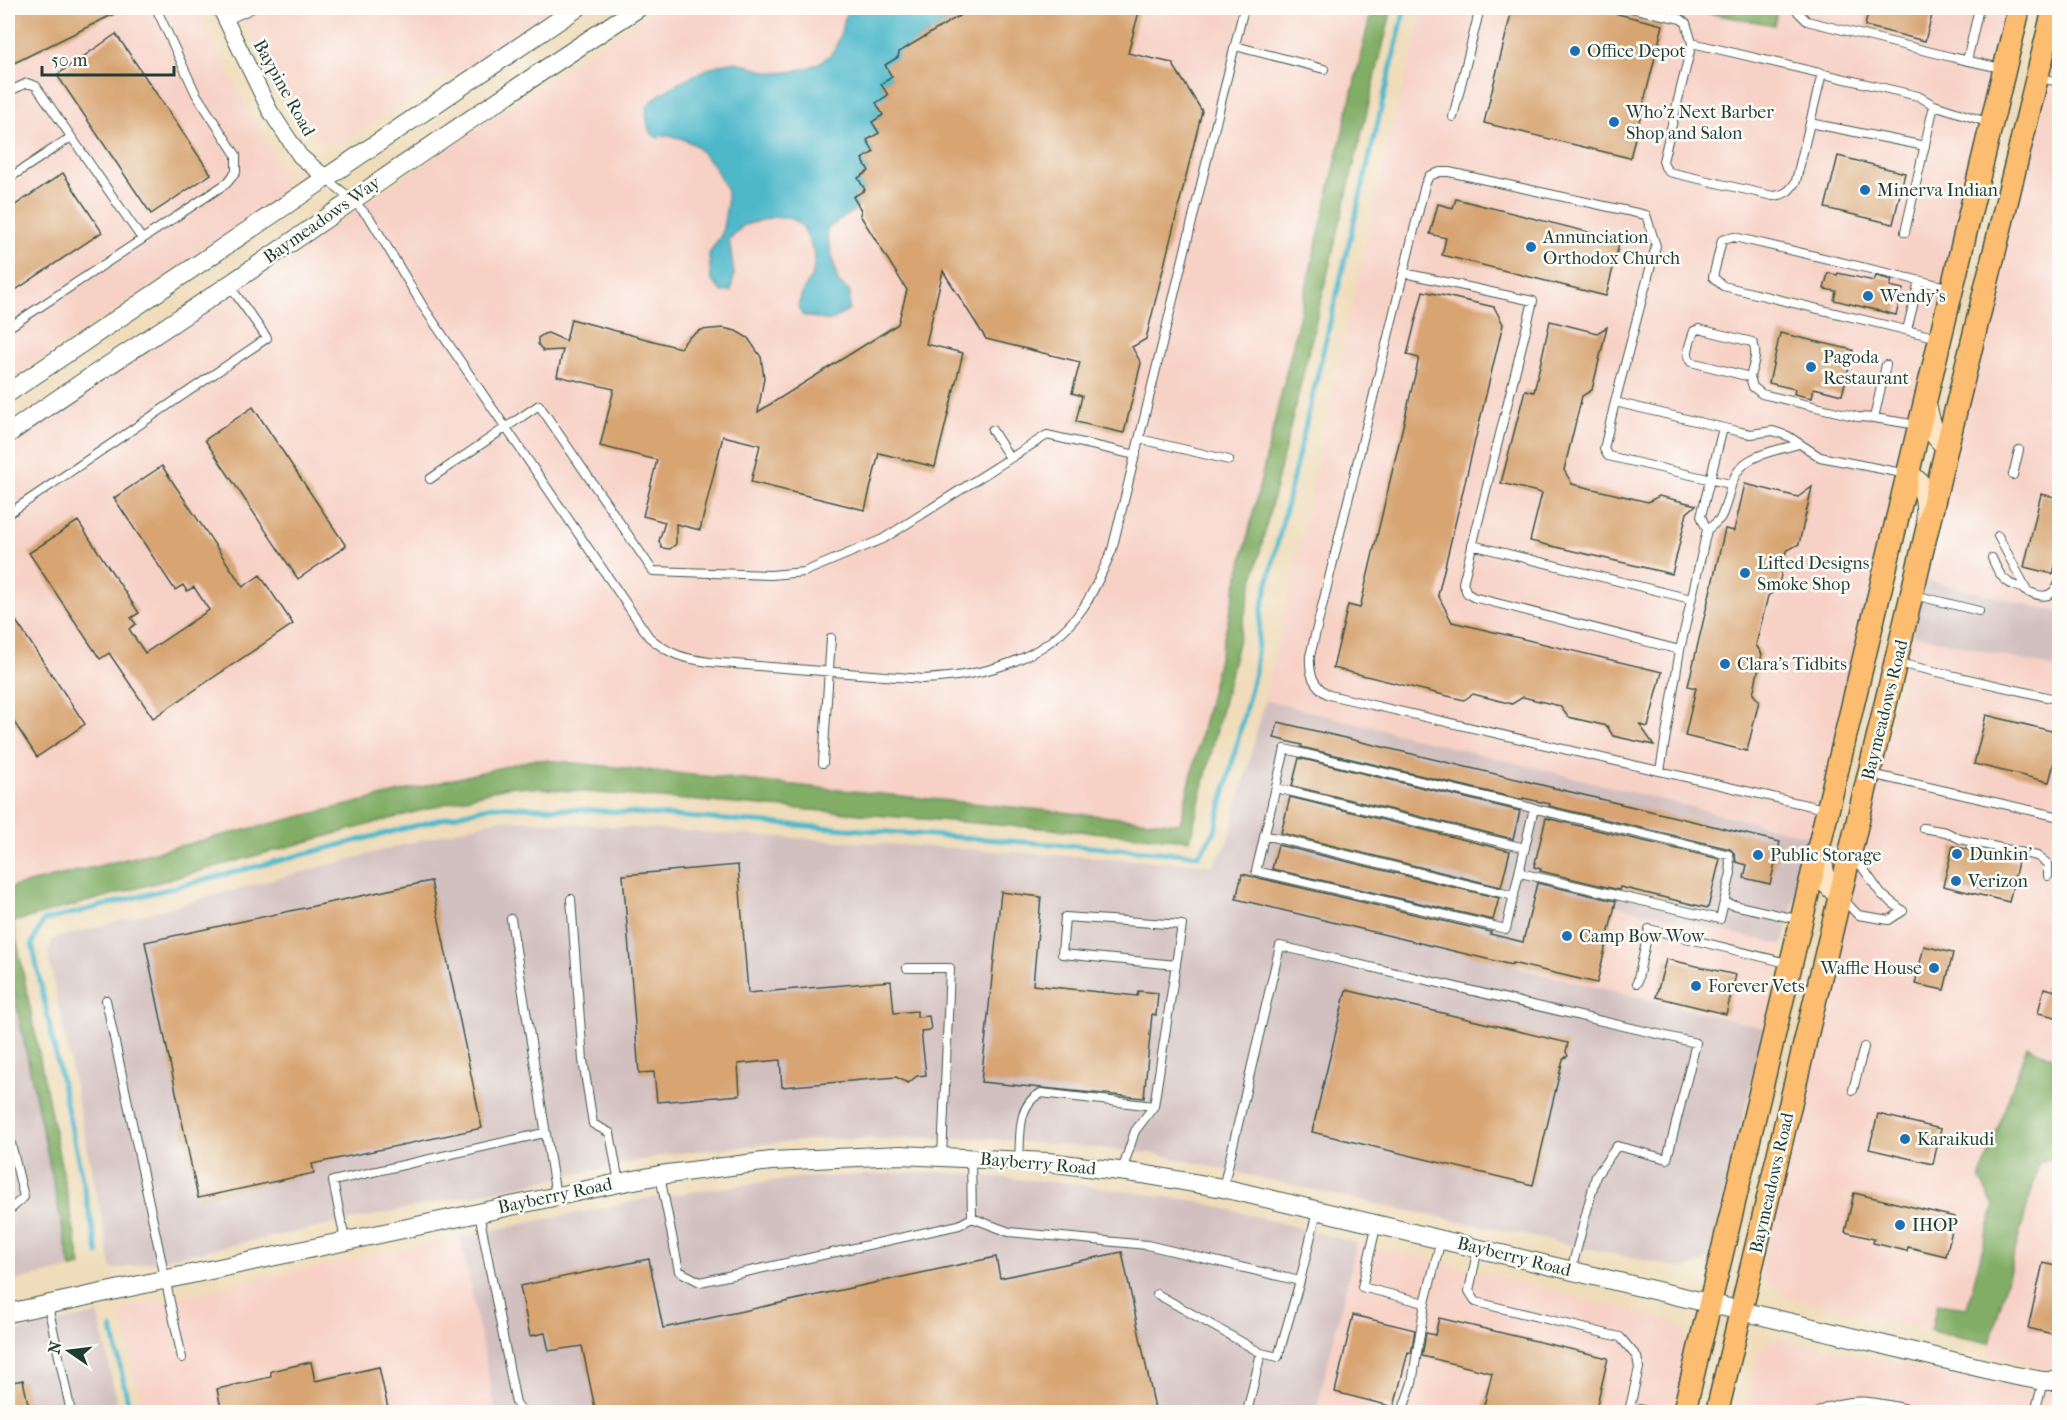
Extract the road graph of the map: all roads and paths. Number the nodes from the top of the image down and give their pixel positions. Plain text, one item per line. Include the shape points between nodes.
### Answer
1 (156, 8) edge
2 (253, 8) edge
3 (577, 8) edge
4 (638, 8) edge
5 (1244, 8) edge
6 (1480, 8) edge
7 (1631, 8) edge
8 (1799, 8) edge
9 (1979, 8) edge
10 (2019, 8) edge
11 (222, 14) edge
12 (2055, 16) edge
13 (1692, 43) junction
14 (1235, 46) junction
15 (1967, 61) junction
16 (1324, 69) dead end
17 (2005, 69) junction
18 (1822, 74) junction
19 (2037, 77) junction
20 (2060, 82) edge
21 (8, 92) edge
22 (1934, 105) junction
23 (1453, 117) dead end
24 (1810, 123) junction
25 (1992, 124) junction
26 (71, 137) junction
27 (1925, 146) junction
28 (326, 178) junction
29 (8, 179) edge
30 (352, 199) junction
31 (1905, 232) dead end
32 (142, 240) junction
33 (1404, 273) junction
34 (1919, 281) junction
35 (229, 285) junction
36 (1952, 288) junction
37 (8, 328) edge
38 (1907, 330) junction
39 (1941, 338) junction
40 (1886, 365) dead end
41 (1750, 377) junction
42 (8, 393) edge
43 (1615, 402) junction
44 (1925, 402) junction
45 (1874, 418) junction
46 (1919, 425) junction
47 (505, 428) junction
48 (1723, 428) junction
49 (992, 430) dead end
50 (8, 434) edge
51 (1140, 439) junction
52 (1799, 444) junction
53 (1947, 446) junction
54 (2019, 450) dead end
55 (1136, 455) junction
56 (1010, 458) junction
57 (1229, 460) dead end
58 (1908, 474) junction
59 (2013, 475) dead end
60 (430, 479) dead end
61 (1710, 479) junction
62 (1730, 484) junction
63 (8, 514) edge
64 (1928, 529) junction
65 (1707, 530) junction
66 (1998, 536) dead end
67 (1472, 544) junction
68 (1992, 558) dead end
69 (2060, 581) edge
70 (2028, 592) junction
71 (1912, 595) junction
72 (1691, 599) junction
73 (1979, 611) dead end
74 (831, 638) dead end
75 (1680, 650) junction
76 (1896, 662) junction
77 (828, 672) junction
78 (2060, 700) edge
79 (823, 763) dead end
80 (1660, 771) junction
81 (1869, 773) junction
82 (1276, 788) junction
83 (1534, 808) junction
84 (1828, 810) junction
85 (2060, 817) edge
86 (1923, 828) dead end
87 (1264, 835) junction
88 (1819, 846) junction
89 (1525, 848) junction
90 (1851, 850) junction
91 (1520, 873) junction
92 (2048, 876) dead end
93 (1514, 896) junction
94 (1840, 896) junction
95 (572, 899) dead end
96 (1725, 903) junction
97 (511, 919) dead end
98 (1802, 920) junction
99 (1792, 964) junction
100 (1176, 965) junction
101 (907, 968) dead end
102 (1637, 983) dead end
103 (106, 1000) dead end
104 (1864, 1047) dead end
105 (1853, 1090) dead end
106 (1154, 1106) junction
107 (8, 1131) edge
108 (544, 1133) junction
109 (942, 1157) junction
110 (971, 1158) junction
111 (1019, 1161) junction
112 (1122, 1171) junction
113 (660, 1175) junction
114 (619, 1182) junction
115 (1223, 1188) junction
116 (556, 1196) junction
117 (8, 1209) edge
118 (1317, 1210) junction
119 (479, 1212) junction
120 (972, 1218) junction
121 (1377, 1223) junction
122 (345, 1239) junction
123 (1441, 1239) junction
124 (1478, 1248) junction
125 (1571, 1270) junction
126 (164, 1279) junction
127 (1300, 1281) junction
128 (1157, 1294) dead end
129 (1709, 1302) junction
130 (1425, 1303) junction
131 (48, 1304) junction
132 (1742, 1310) junction
133 (8, 1313) edge
134 (1261, 1353) junction
135 (182, 1358) dead end
136 (2051, 1381) edge
137 (1630, 1410) edge
138 (71, 1413) edge
139 (523, 1413) edge
140 (1247, 1413) edge
141 (1402, 1413) edge
142 (1652, 1413) edge
143 (1684, 1413) edge
144 (1717, 1413) edge
145 (1818, 1413) edge
146 (1920, 1413) edge
147 (2035, 1413) edge

1 - 32 lane via 196,94 236,154 237,166 227,183
2 - 11 lane
3 - 28 street, Baymeadows Way
4 - 30 street, Baymeadows Way
5 - 14 lane
6 - 23 lane
7 - 13 lane via 1681,19
8 - 15 lane via 1807,21
9 - 15 lane
10 - 17 main road, Baymeadows Road
11 - 28 street, Baypine Road via 270,111 300,156
12 - 19 main road, Baymeadows Road
13 - 18 lane
13 - 24 lane via 1664,161 1669,172 1782,195 1796,181
14 - 16 lane
14 - 51 lane
15 - 17 lane
17 - 25 main road, Baymeadows Road
18 - 22 lane via 1918,96
18 - 24 lane
19 - 20 lane
19 - 53 main road, Baymeadows Road
21 - 26 lane via 32,83
22 - 25 lane
22 - 27 lane
24 - 27 lane
25 - 36 main road, Baymeadows Road
26 - 29 lane
26 - 32 lane
27 - 31 lane
28 - 30 lane
28 - 42 street, Baymeadows Way
30 - 35 street, Baymeadows Way
30 - 47 lane via 371,220 418,299
32 - 37 lane
33 - 43 lane via 1425,185 1429,176 1440,172 1646,215 1656,246
33 - 67 lane via 1533,301
33 - 80 lane via 1310,656 1312,678 1329,695
34 - 36 lane
34 - 38 lane
34 - 38 lane via 1734,237 1722,240 1717,259 1713,277 1723,286
35 - 50 street, Baymeadows Way
35 - 63 lane via 267,338
36 - 39 main road, Baymeadows Road
38 - 39 lane
39 - 44 main road, Baymeadows Road
40 - 45 lane
41 - 41 lane via 1691,362 1687,355 1694,331 1755,344
41 - 45 lane via 1753,387 1762,394
43 - 48 lane
43 - 61 lane via 1604,448 1608,456
44 - 46 main road, Baymeadows Road
44 - 53 main road via 1933,432
45 - 46 lane
46 - 58 main road, Baymeadows Road
47 - 56 lane via 539,405 653,571 804,572 883,539
47 - 60 lane
47 - 77 lane via 649,637 664,650 709,662
48 - 52 lane via 1751,434 1773,431
48 - 61 lane
49 - 56 lane
51 - 55 lane
51 - 57 lane
52 - 58 lane via 1820,457
52 - 62 lane via 1748,460
53 - 64 main road, Baymeadows Road
54 - 59 lane
55 - 56 lane via 1047,435
55 - 77 lane via 1112,550 1098,583 1082,609 1039,649 985,672 955,677 923,679
58 - 64 main road via 1920,482 1926,495
58 - 84 main road, Baymeadows Road
61 - 62 lane
61 - 65 lane via 1701,516
62 - 65 lane via 1720,519
64 - 71 main road, Baymeadows Road
65 - 72 lane
66 - 70 lane
67 - 72 lane
67 - 75 lane via 1462,583 1473,597
68 - 70 lane via 2007,582
69 - 70 lane via 2050,594 2039,597
71 - 73 lane
71 - 76 main road, Baymeadows Road
72 - 75 lane
74 - 77 lane
75 - 80 lane
76 - 78 lane
76 - 81 main road, Baymeadows Road
77 - 79 lane
80 - 84 lane
81 - 85 lane
81 - 90 main road, Baymeadows Road
82 - 83 lane via 1285,749
82 - 87 lane
82 - 89 lane
83 - 89 lane
83 - 96 lane via 1729,855 1731,873
84 - 88 main road, Baymeadows Road
86 - 92 lane via 2037,856 2048,864
87 - 93 lane
87 - 93 lane via 1256,871 1506,930
88 - 94 main road via 1826,881
88 - 98 main road, Baymeadows Road
89 - 91 lane
90 - 94 main road, Baymeadows Road
90 - 94 lane via 1881,894 1903,911 1889,920 1858,915
91 - 93 lane
91 - 96 lane via 1720,919
94 - 132 main road, Baymeadows Road
95 - 114 lane via 584,1060 593,1124 610,1133
96 - 98 lane
97 - 108 lane
98 - 99 main road, Baymeadows Road
99 - 102 lane via 1649,929
99 - 129 main road, Baymeadows Road
100 - 100 lane via 1062,954 1065,917 1182,926
100 - 106 lane
101 - 109 lane via 950,968
103 - 126 lane
104 - 105 lane
106 - 111 lane via 1041,1093 1032,1097 1022,1113
106 - 112 lane via 1135,1131
107 - 117 lane via 24,1197
108 - 116 lane
108 - 122 lane via 333,1181
109 - 110 street, Bayberry Road
109 - 113 street, Bayberry Road via 771,1161
110 - 111 street, Bayberry Road
110 - 120 lane
111 - 112 street, Bayberry Road
112 - 115 street, Bayberry Road
113 - 114 street, Bayberry Road
113 - 120 lane via 679,1271 700,1282 959,1226
114 - 116 street, Bayberry Road
115 - 118 street, Bayberry Road
115 - 125 lane via 1280,946 1696,1043 1667,1159 1617,1146 1596,1176
116 - 119 street, Bayberry Road
118 - 121 street, Bayberry Road
118 - 127 lane
119 - 122 street, Bayberry Road
119 - 139 lane via 516,1403
120 - 127 lane via 1009,1232 1147,1245
121 - 123 street, Bayberry Road
121 - 130 lane via 1362,1287
122 - 126 street, Bayberry Road
123 - 124 street, Bayberry Road
123 - 130 lane
124 - 125 street, Bayberry Road
124 - 137 lane via 1469,1291 1476,1302 1620,1337 1636,1357 1639,1368
125 - 129 street, Bayberry Road
126 - 131 street, Bayberry Road
126 - 135 lane
127 - 134 lane via 1278,1357
128 - 134 lane
129 - 132 street, Bayberry Road
129 - 143 main road, Baymeadows Road
130 - 141 lane via 1412,1383
131 - 133 street, Bayberry Road
131 - 138 lane
132 - 136 street, Bayberry Road via 2011,1375
132 - 144 main road, Baymeadows Road
134 - 140 lane
136 - 147 lane
137 - 142 lane
145 - 146 lane via 1848,1401 1874,1402

